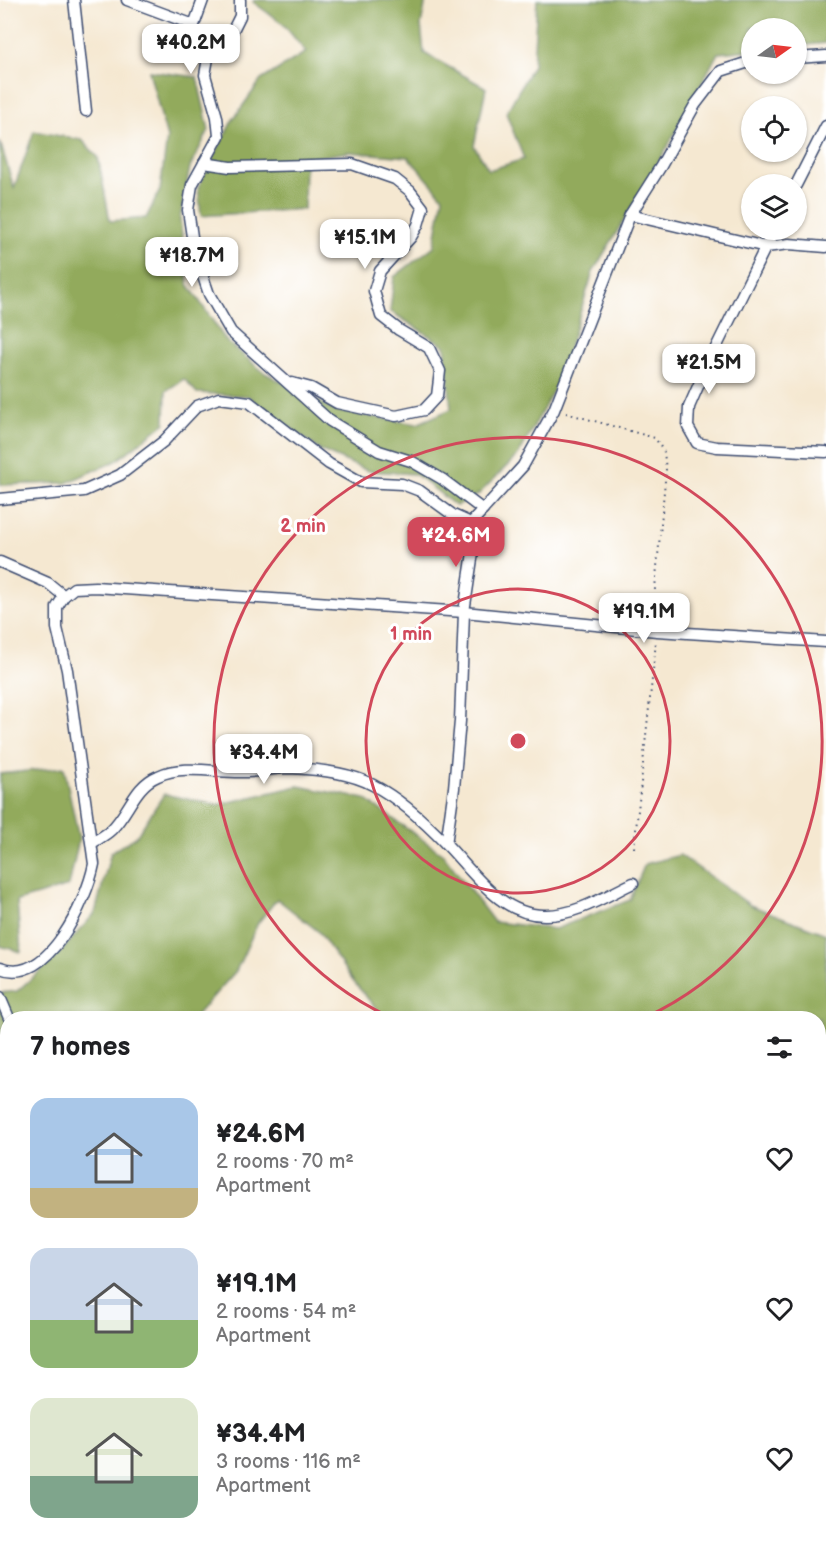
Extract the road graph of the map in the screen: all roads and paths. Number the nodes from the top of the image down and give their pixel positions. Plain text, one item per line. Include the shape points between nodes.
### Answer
1 (74, 0) edge
2 (127, 0) edge
3 (202, 0) edge
4 (240, 0) edge
5 (826, 56) edge
6 (807, 57) edge
7 (741, 65) edge
8 (86, 111) dead end
9 (826, 126) edge
10 (204, 163) junction
11 (802, 174) edge
12 (630, 215) junction
13 (769, 240) edge
14 (766, 247) junction
15 (826, 247) edge
16 (289, 382) junction
17 (555, 410) junction
18 (826, 452) edge
19 (0, 499) edge
20 (483, 510) junction
21 (471, 523) junction
22 (0, 562) edge
23 (64, 596) junction
24 (464, 612) junction
25 (657, 631) junction
26 (826, 642) edge
27 (92, 843) junction
28 (446, 843) junction
29 (634, 848) dead end
30 (633, 883) dead end
31 (0, 968) edge
32 (0, 997) edge
33 (6, 1011) edge

1 - 8 street
2 - 3 street via 194,25
4 - 10 street via 240,16 232,32 208,58 205,75 219,136
5 - 6 street
7 - 12 street via 721,71 695,105
9 - 11 street
10 - 16 street via 192,185 188,210 194,250 209,294 231,332
10 - 16 street via 230,167 352,164 395,179 423,208 411,237 380,271 374,291 381,316 429,348 440,371 437,396 424,410 396,416 337,403 311,388
12 - 14 street
12 - 17 street
13 - 14 street
14 - 15 street
14 - 18 street via 705,368 689,407 688,427 697,443 717,447
16 - 20 street via 330,421 379,451 411,461 442,479
17 - 20 street via 523,466
17 - 25 path via 655,438 664,452 666,470 653,610
19 - 21 street via 84,491 120,475 164,441 197,406 219,398 249,402 329,464 362,482 402,484
20 - 21 street
21 - 24 street via 475,539
22 - 23 street via 48,583
23 - 24 street via 74,588 95,587
23 - 27 street via 57,607 57,628 68,670
24 - 25 street
24 - 28 street via 460,721
25 - 26 street
25 - 29 path
27 - 28 street via 111,830 146,782 161,774 288,768 346,774 373,785 400,802
27 - 31 street via 94,864 90,883 64,936 32,966 9,972
28 - 30 street via 481,883 506,904 525,913 546,916 582,908
32 - 33 street

